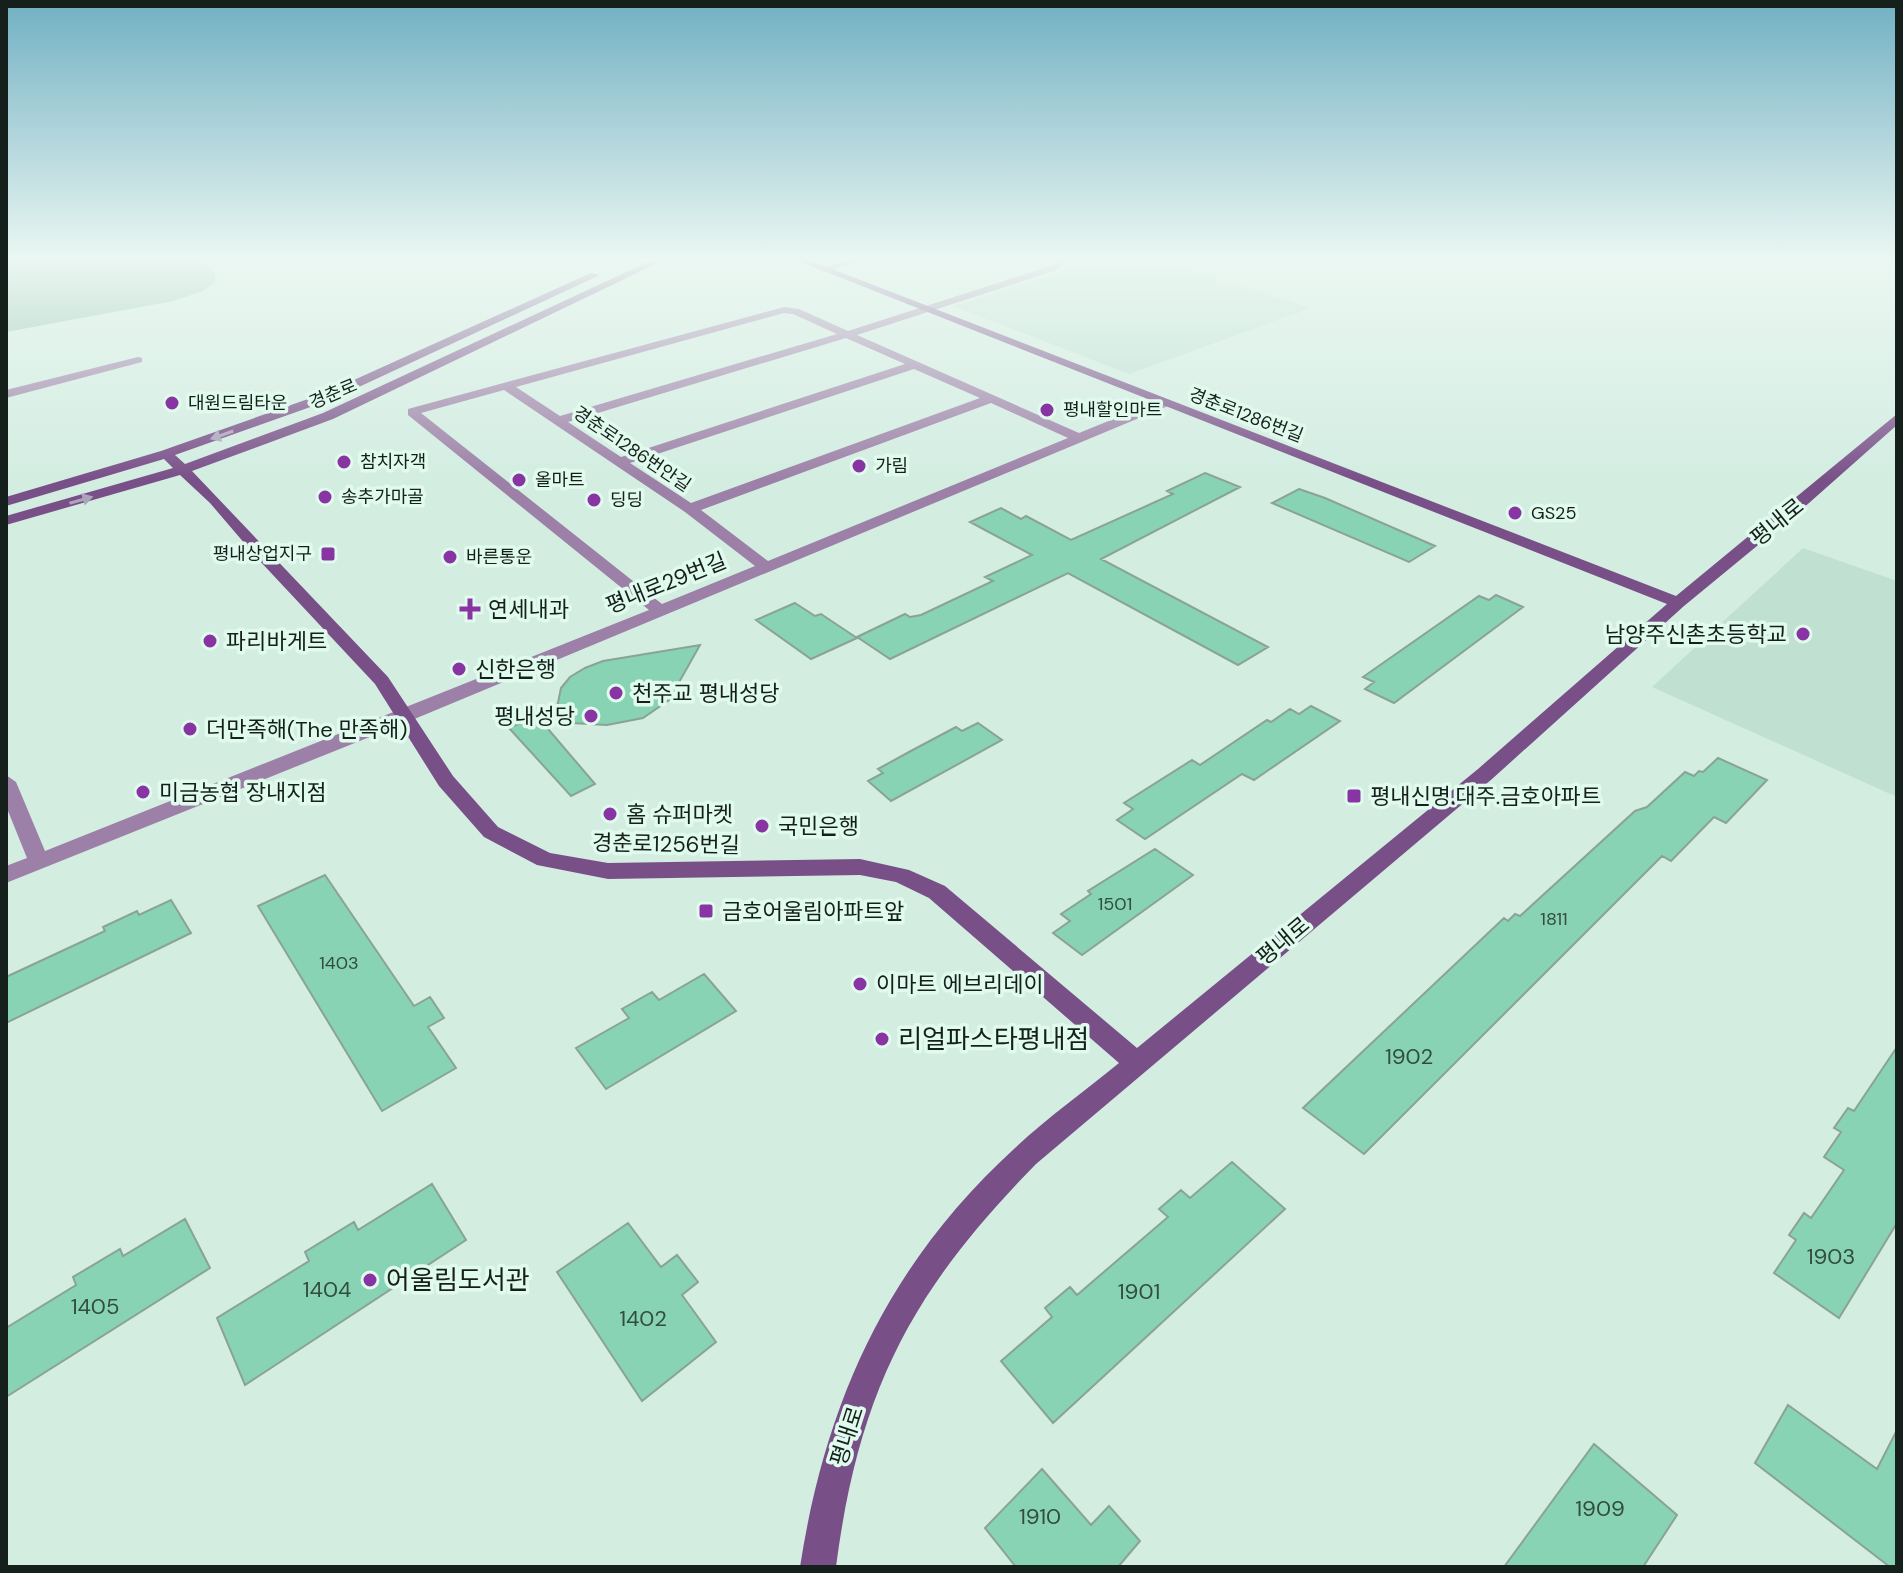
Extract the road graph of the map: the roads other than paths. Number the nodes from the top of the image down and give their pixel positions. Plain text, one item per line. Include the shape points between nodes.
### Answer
1 (467, 333) edge
2 (505, 333) edge
3 (698, 333) edge
4 (987, 333) edge
5 (849, 334) joint
6 (138, 360) dead end
7 (917, 364) junction
8 (506, 386) junction
9 (6, 394) edge
10 (993, 398) junction
11 (1164, 403) junction
12 (1897, 418) edge
13 (558, 421) junction
14 (1077, 437) junction
15 (166, 454) junction
16 (619, 462) junction
17 (182, 470) junction
18 (6, 502) edge
19 (690, 509) junction
20 (6, 521) edge
21 (765, 566) junction
22 (1678, 603) junction
23 (658, 609) junction
24 (405, 716) junction
25 (6, 782) edge
26 (39, 861) junction
27 (6, 875) edge
28 (1136, 1062) junction
29 (818, 1567) edge

1 -> 15 street, 경춘로 via 329,396
2 - 17 street, 경춘로 via 365,400
3 - 8 street
4 - 11 street, 경춘로1286번길
5 - 7 street
5 - 13 street, 경춘로1286번안길
6 - 9 street
7 - 10 street
7 - 16 street
8 - 13 street
8 - 23 street via 412,412
10 - 14 street
10 - 19 street
11 - 14 street, 평내로29번길
11 - 22 street, 경춘로1286번길
12 - 22 street, 평내로
13 - 16 street, 경춘로1286번안길
14 - 21 street, 평내로29번길
15 - 17 street, 경춘로1256번길
15 - 18 street, 경춘로
16 - 19 street, 경춘로1286번안길
20 -> 17 street, 경춘로
17 - 24 street, 경춘로1256번길 via 382,681
19 - 21 street, 경춘로1286번안길
21 - 23 street, 평내로29번길
22 - 28 street, 평내로 via 1485,774
23 - 24 street, 평내로29번길
24 - 26 street, 평내로29번길
24 - 28 street, 경춘로1256번길 via 446,781 491,832 545,860 608,871 860,867 901,875 937,892
25 - 26 street
26 - 27 street, 평내로29번길
28 - 29 street, 평내로 via 1026,1155 971,1211 921,1275 850,1418 829,1493

